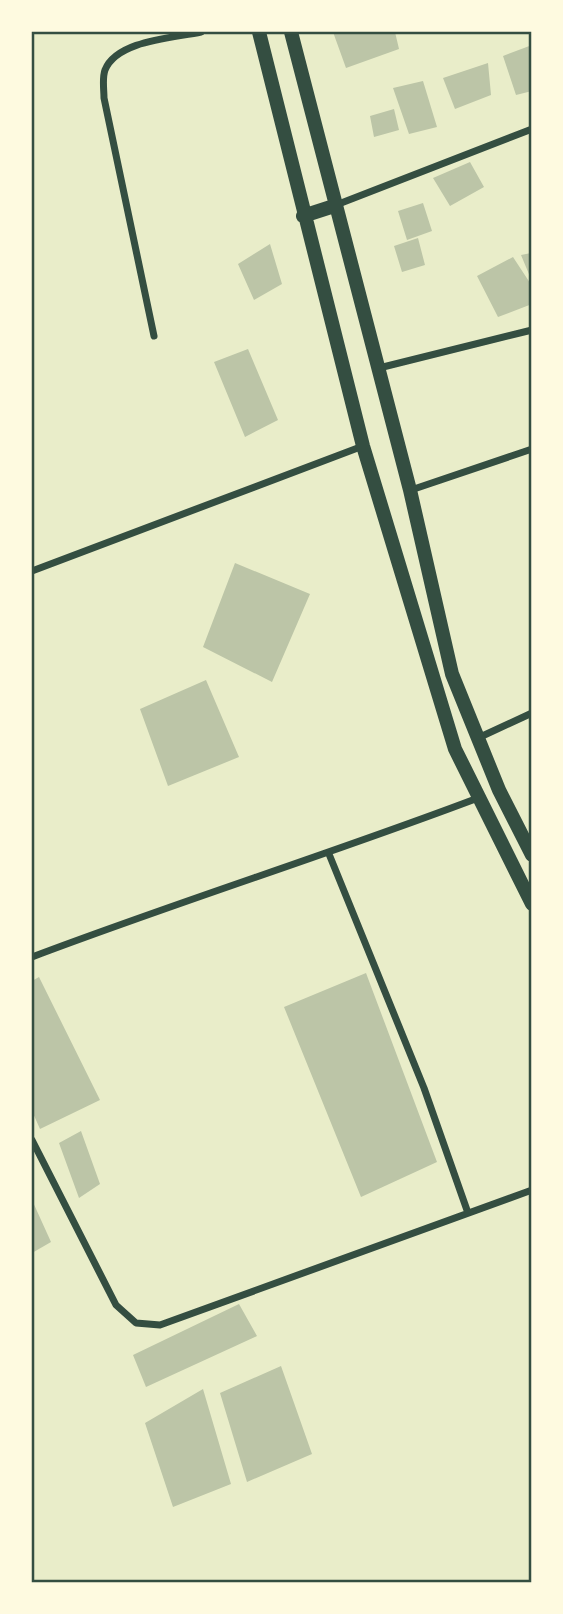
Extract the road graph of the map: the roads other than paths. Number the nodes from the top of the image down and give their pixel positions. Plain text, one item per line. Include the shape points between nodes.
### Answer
1 (201, 32) edge
2 (259, 32) edge
3 (292, 32) edge
4 (531, 129) edge
5 (334, 206) junction
6 (303, 216) junction
7 (531, 330) edge
8 (154, 336) dead end
9 (379, 368) junction
10 (363, 446) junction
11 (531, 449) edge
12 (410, 490) junction
13 (32, 571) edge
14 (531, 713) edge
15 (477, 739) junction
16 (456, 749) junction
17 (499, 790) junction
18 (478, 798) junction
19 (330, 854) junction
20 (531, 855) edge
21 (531, 904) edge
22 (32, 957) edge
23 (32, 1140) edge
24 (531, 1190) edge
25 (468, 1213) junction

1 - 8 street via 133,47 115,56 104,71 104,98
2 - 6 main road
3 - 5 main road
4 - 5 street
5 - 6 main road
5 - 9 main road
6 - 10 main road
7 - 9 street
9 - 12 main road
10 - 13 street
10 - 16 main road
11 - 12 street
12 - 15 main road via 453,674
14 - 15 street
15 - 16 main road
15 - 17 main road
16 - 18 main road
17 - 18 main road
17 - 20 main road
18 - 19 street
18 - 21 main road
19 - 22 street via 188,898
19 - 25 street via 424,1088
23 - 25 street via 117,1305 136,1323 160,1325
24 - 25 street

